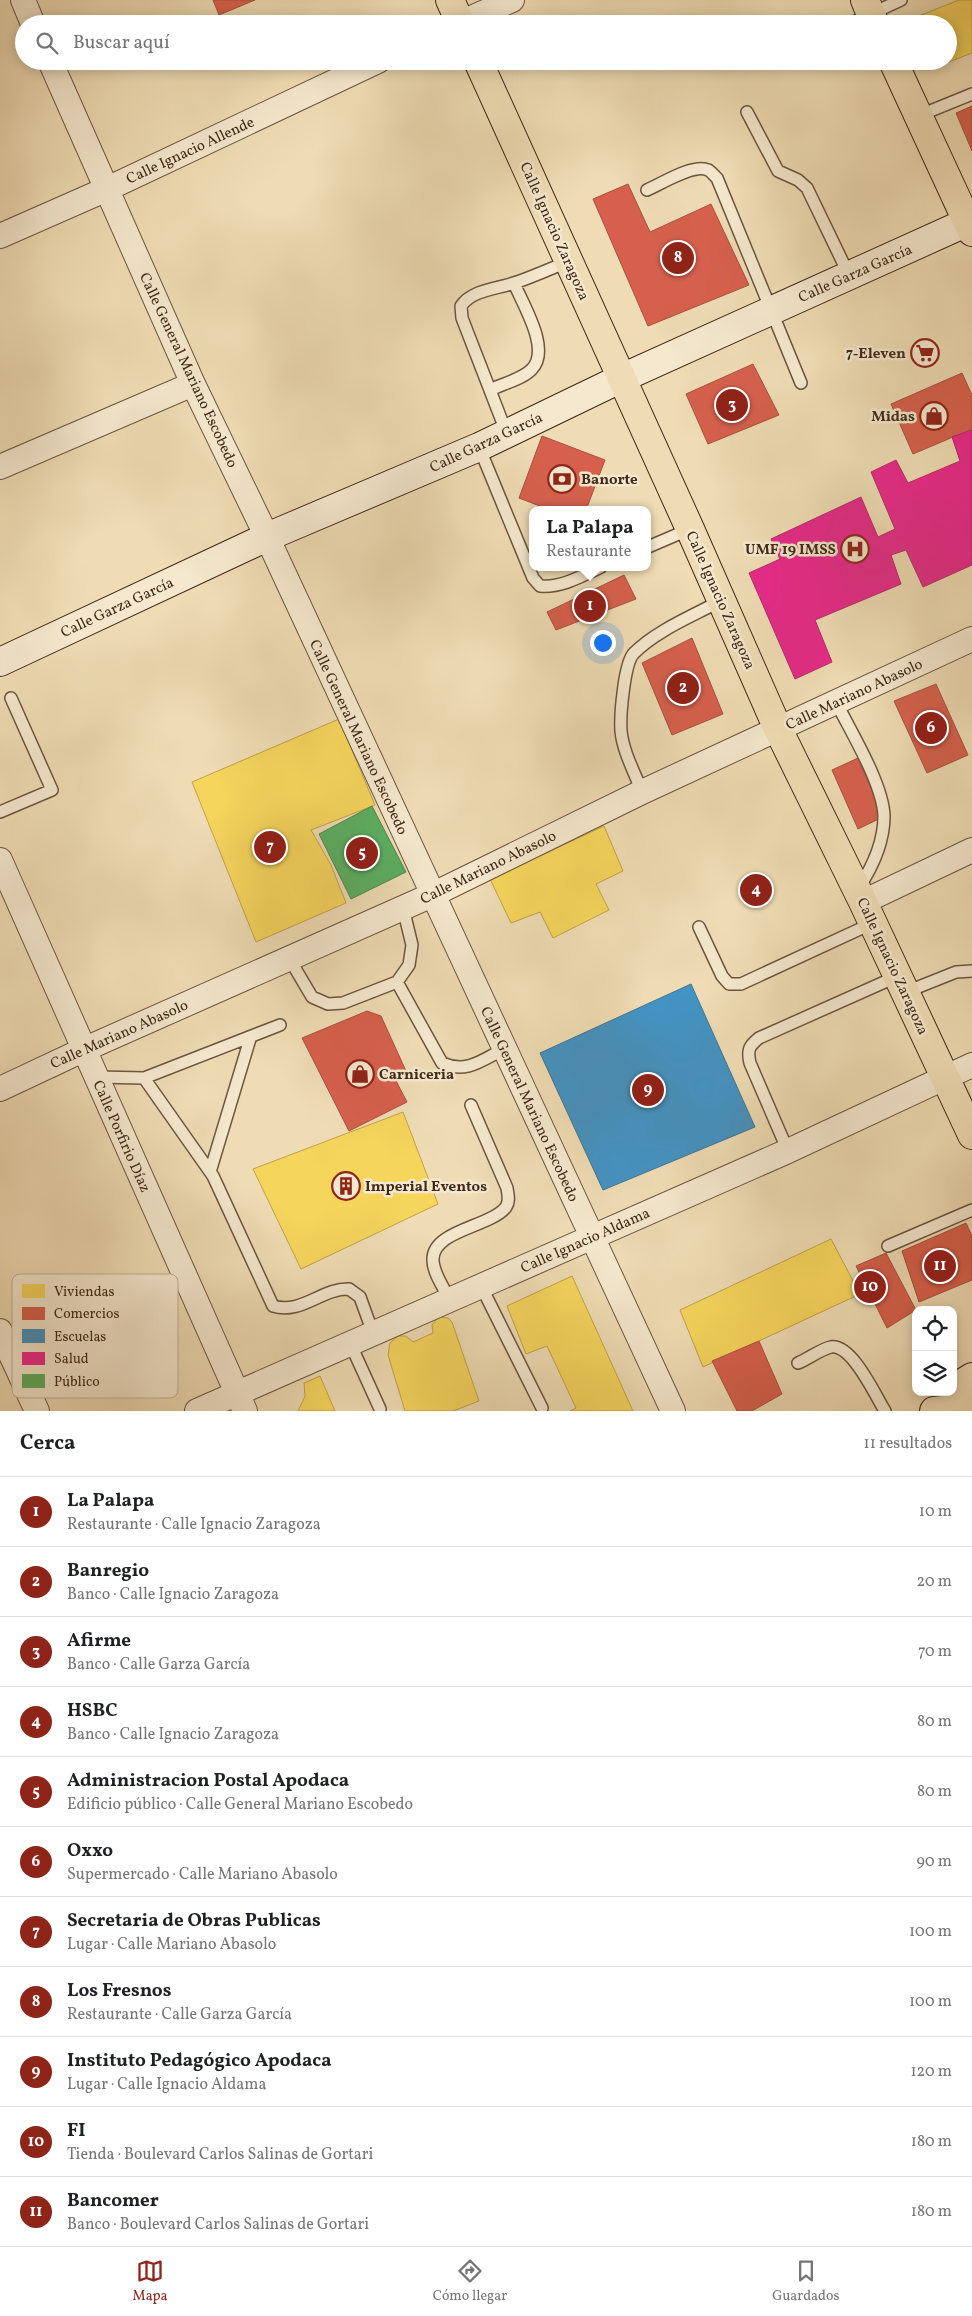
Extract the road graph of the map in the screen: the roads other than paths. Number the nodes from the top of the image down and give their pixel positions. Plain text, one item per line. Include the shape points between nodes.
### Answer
1 (23, 0) edge
2 (512, 0) edge
3 (901, 0) edge
4 (29, 15) edge
5 (466, 15) edge
6 (865, 15) edge
7 (54, 70) edge
8 (359, 70) edge
9 (482, 70) edge
10 (897, 70) edge
11 (972, 94) edge
12 (747, 112) dead end
13 (918, 116) junction
14 (107, 189) junction
15 (647, 190) dead end
16 (970, 224) edge
17 (0, 236) edge
18 (569, 261) junction
19 (849, 275) junction
20 (514, 283) junction
21 (772, 311) junction
22 (622, 378) junction
23 (801, 383) dead end
24 (193, 384) junction
25 (490, 390) junction
26 (507, 434) junction
27 (479, 447) junction
28 (0, 467) edge
29 (690, 529) junction
30 (267, 537) junction
31 (651, 546) edge
32 (529, 568) edge
33 (530, 571) edge
34 (592, 571) edge
35 (722, 600) junction
36 (972, 639) edge
37 (0, 662) edge
38 (11, 698) dead end
39 (836, 702) junction
40 (778, 729) junction
41 (642, 792) junction
42 (0, 812) edge
43 (972, 850) edge
44 (0, 860) edge
45 (432, 895) junction
46 (865, 905) junction
47 (403, 908) junction
48 (699, 927) dead end
49 (289, 958) junction
50 (972, 972) edge
51 (396, 982) junction
52 (902, 984) junction
53 (280, 1025) dead end
54 (250, 1039) junction
55 (504, 1049) junction
56 (83, 1050) junction
57 (972, 1065) edge
58 (96, 1077) junction
59 (144, 1078) junction
60 (946, 1078) junction
61 (0, 1089) edge
62 (471, 1106) dead end
63 (972, 1135) edge
64 (788, 1151) junction
65 (210, 1172) junction
66 (972, 1210) edge
67 (592, 1238) junction
68 (888, 1246) dead end
69 (481, 1286) junction
70 (450, 1300) junction
71 (0, 1331) edge
72 (373, 1333) junction
73 (350, 1343) junction
74 (12, 1357) edge
75 (798, 1363) dead end
76 (972, 1377) edge
77 (957, 1386) edge
78 (942, 1396) edge
79 (31, 1398) edge
80 (241, 1402) edge
81 (972, 1407) edge
82 (542, 1408) dead end
83 (380, 1409) dead end
84 (37, 1411) edge
85 (196, 1411) edge
86 (673, 1411) edge
87 (885, 1411) edge
88 (918, 1411) edge
89 (934, 1411) edge

1 - 4 street
2 - 5 street
3 - 6 lane
7 - 14 street, Calle General Mariano Escobedo
8 - 14 street, Calle Ignacio Allende
9 - 18 main road, Calle Ignacio Zaragoza
10 - 13 main road
11 - 13 lane
12 - 19 lane via 778,171 808,188
13 - 16 main road
14 - 17 street, Calle Ignacio Allende
14 - 24 street, Calle General Mariano Escobedo
15 - 21 lane via 689,170 709,170 717,178
16 - 19 street, Calle Garza García
18 - 20 lane
18 - 22 main road, Calle Ignacio Zaragoza
19 - 21 street, Calle Garza García
20 - 25 lane via 540,346 540,358 531,371
20 - 25 lane via 478,293 466,299 461,306 462,318
21 - 22 street, Calle Garza García
21 - 23 lane
22 - 26 street, Calle Garza García
22 - 29 main road, Calle Ignacio Zaragoza
24 - 28 street
24 - 30 street, Calle General Mariano Escobedo
25 - 26 lane
26 - 27 street, Calle Garza García
27 - 30 street, Calle Garza García
27 - 32 lane
29 - 31 lane
29 - 35 main road, Calle Ignacio Zaragoza
30 - 37 street, Calle Garza García
30 - 45 street, Calle General Mariano Escobedo
33 - 34 lane via 540,586 549,587
35 - 40 main road, Calle Ignacio Zaragoza
35 - 41 lane via 650,640 632,655 626,672 621,730
36 - 39 street, Calle Mariano Abasolo
38 - 42 lane via 52,790
39 - 40 street, Calle Mariano Abasolo
39 - 46 lane via 879,790 883,806 884,818
40 - 41 street, Calle Mariano Abasolo
40 - 46 main road, Calle Ignacio Zaragoza
41 - 45 street, Calle Mariano Abasolo
43 - 46 street
44 - 56 street, Calle Porfirio Díaz
45 - 47 street, Calle Mariano Abasolo
45 - 55 street, Calle General Mariano Escobedo
46 - 48 lane via 741,984 729,984 722,976
46 - 52 main road, Calle Ignacio Zaragoza
47 - 49 street, Calle Mariano Abasolo
47 - 51 lane via 412,945 409,964
49 - 51 lane via 312,997 328,1004 343,1003
49 - 56 street, Calle Mariano Abasolo
50 - 52 lane via 956,972
51 - 55 lane via 442,1063 455,1068 471,1066
52 - 60 main road, Calle Ignacio Zaragoza
52 - 64 lane via 759,1038 751,1044 748,1052 750,1062
53 - 54 lane
54 - 59 lane
54 - 65 lane
55 - 67 street, Calle General Mariano Escobedo
56 - 58 street, Calle Porfirio Díaz
56 - 61 street, Calle Mariano Abasolo
57 - 60 street, Calle Ignacio Aldama
58 - 59 lane
58 - 80 street, Calle Porfirio Díaz
59 - 65 lane
60 - 63 main road, Calle Ignacio Zaragoza
60 - 64 street, Calle Ignacio Aldama
62 - 70 lane via 507,1188 509,1200 505,1208 444,1241 435,1250 434,1268
64 - 67 street, Calle Ignacio Aldama
65 - 72 lane via 273,1306 291,1308 349,1288 360,1297
66 - 68 lane
67 - 69 street, Calle Ignacio Aldama
67 - 86 street, Calle General Mariano Escobedo
69 - 70 street, Calle Ignacio Aldama
69 - 82 lane
70 - 72 street, Calle Ignacio Aldama
71 - 74 street
72 - 73 street, Calle Ignacio Aldama
73 - 80 street, Calle Ignacio Aldama
73 - 83 lane
75 - 87 lane via 831,1347 842,1349 852,1356
76 - 77 main road
78 - 88 main road
79 - 84 street
80 - 85 street, Calle Ignacio Aldama
81 - 89 main road

